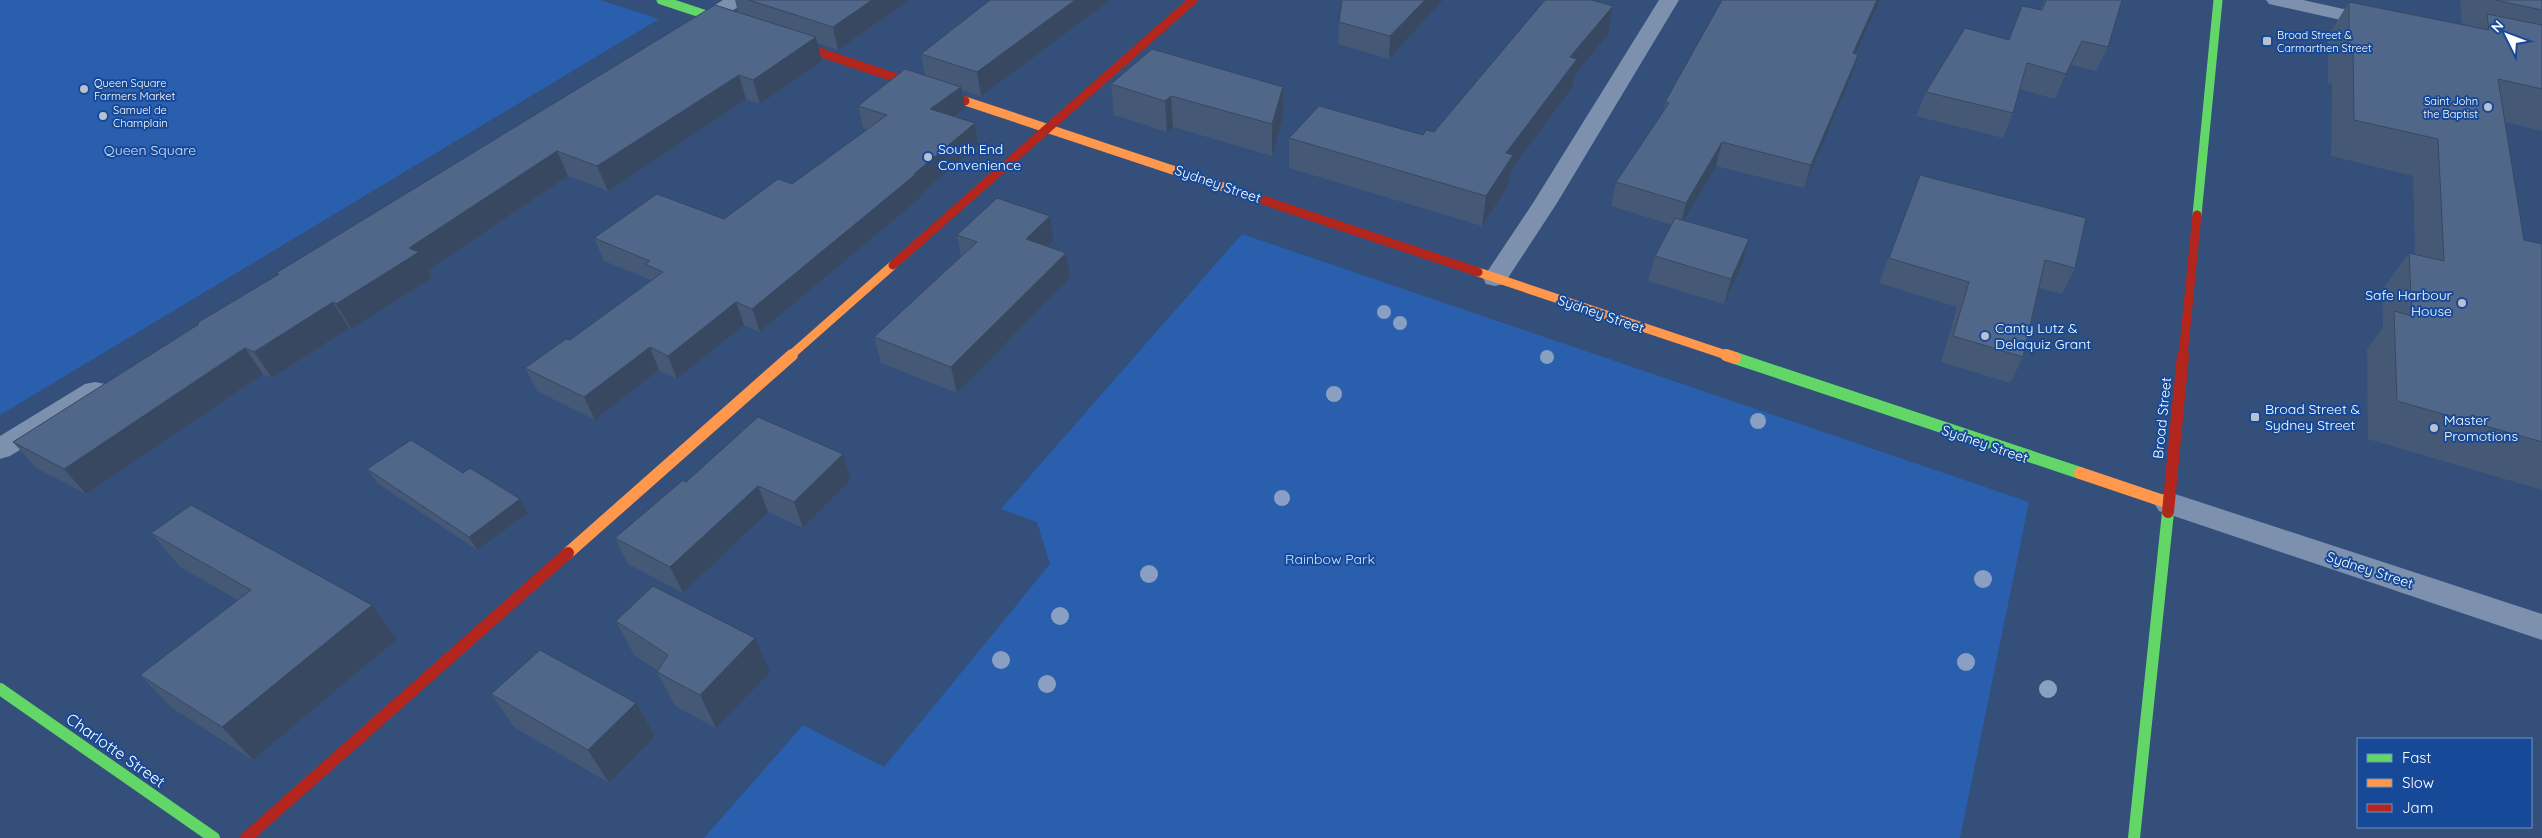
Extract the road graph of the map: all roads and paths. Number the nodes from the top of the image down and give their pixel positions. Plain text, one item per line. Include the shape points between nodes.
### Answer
1 (661, 0) edge
2 (736, 0) edge
3 (1193, 0) edge
4 (1670, 0) edge
5 (2218, 0) edge
6 (2276, 0) edge
7 (710, 16) junction
8 (2399, 27) edge
9 (748, 28) edge
10 (676, 37) edge
11 (776, 38) edge
12 (1049, 127) junction
13 (1495, 278) junction
14 (110, 382) edge
15 (0, 449) edge
16 (2169, 503) junction
17 (2542, 627) edge
18 (0, 689) edge
19 (214, 838) edge
20 (246, 838) edge
21 (2134, 838) edge

1 - 7 street
2 - 7 street
3 - 12 street
4 - 13 street
5 - 16 street, Broad Street
6 - 8 street
7 - 9 street
7 - 10 street
11 - 12 street, Sydney Street
12 - 13 street, Sydney Street
12 - 20 street
13 - 16 street, Sydney Street
14 - 15 street
16 - 17 street, Sydney Street
16 - 21 street, Broad Street
18 - 19 street, Charlotte Street

